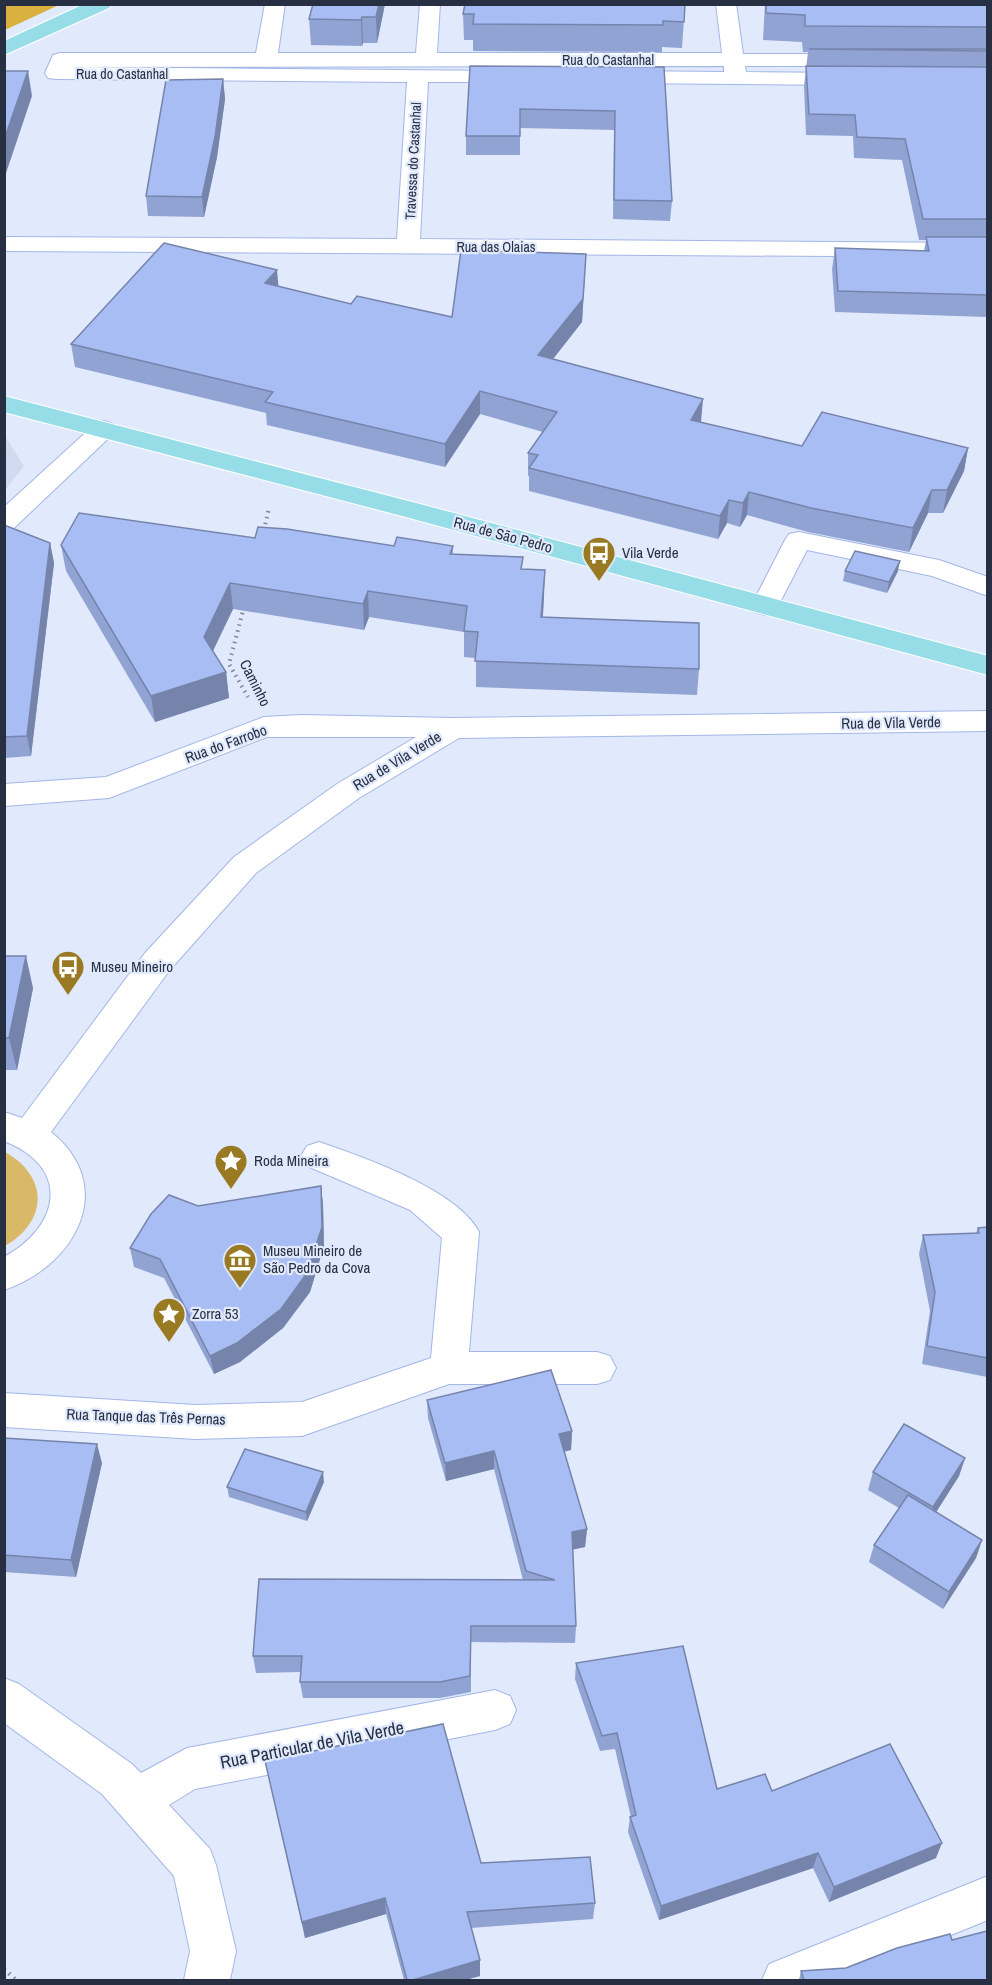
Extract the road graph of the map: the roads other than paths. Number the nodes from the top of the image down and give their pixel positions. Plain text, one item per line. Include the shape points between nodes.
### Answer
1 (102, 4) edge
2 (275, 4) edge
3 (430, 4) edge
4 (726, 4) edge
5 (4, 49) edge
6 (266, 59) junction
7 (422, 68) junction
8 (735, 69) junction
9 (872, 70) edge
10 (4, 244) edge
11 (408, 247) junction
12 (987, 250) edge
13 (9, 404) edge
14 (104, 429) junction
15 (4, 522) edge
16 (987, 587) edge
17 (765, 606) junction
18 (987, 666) edge
19 (987, 721) edge
20 (453, 728) junction
21 (4, 795) edge
22 (17, 1130) edge
23 (319, 1156) dead end
24 (7, 1283) edge
25 (449, 1368) junction
26 (597, 1368) dead end
27 (4, 1410) edge
28 (4, 1698) edge
29 (495, 1710) dead end
30 (137, 1800) junction
31 (987, 1898) edge
32 (207, 1980) edge
33 (785, 1980) edge

1 - 5 main road
2 - 6 street
3 - 7 street, Travessa do Castanhal
4 - 8 street
6 - 7 street, Rua do Castanhal
6 - 7 street, Rua do Castanhal via 60,58 56,74
7 - 8 street, Rua do Castanhal
7 - 11 street, Travessa do Castanhal
8 - 9 street, Rua do Castanhal
10 - 11 street, Rua das Olaias
11 - 12 street, Rua das Olaias
13 - 14 main road, Rua de São Pedro
14 - 15 street
14 - 17 main road, Rua de São Pedro
16 - 17 street via 939,569 799,540
17 - 18 main road, Rua de São Pedro
19 - 20 street, Rua de Vila Verde
20 - 21 street, Rua do Farrobo via 301,724 264,727 109,787
20 - 22 street, Rua de Vila Verde via 348,791 245,865 157,962
22 - 24 street via 46,1144 63,1163 69,1207 54,1238
23 - 25 street via 423,1200 461,1232
25 - 26 street, Rua Tanque das Três Pernas
25 - 27 street, Rua Tanque das Três Pernas via 302,1419 195,1422
28 - 30 street via 117,1779
29 - 30 street, Rua Particular de Vila Verde via 187,1769
30 - 32 street via 194,1864 213,1951
31 - 33 street

